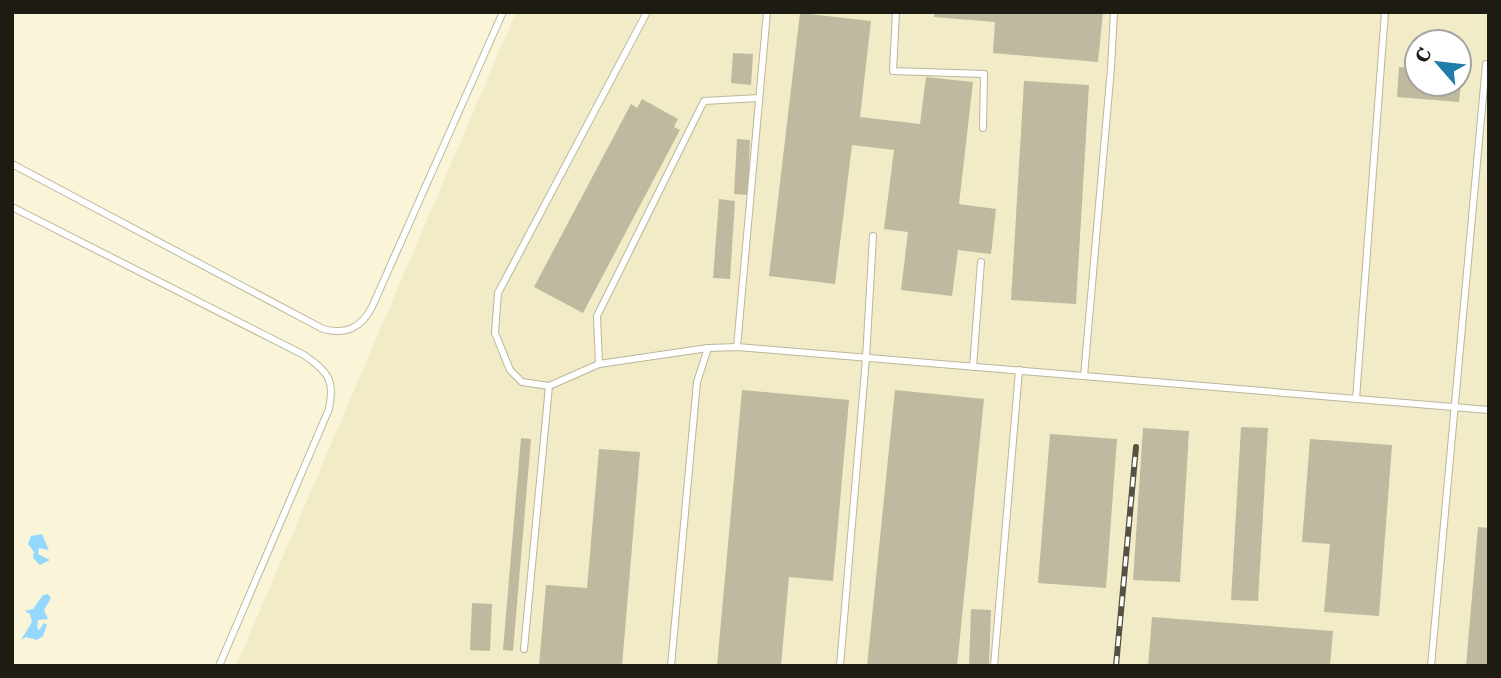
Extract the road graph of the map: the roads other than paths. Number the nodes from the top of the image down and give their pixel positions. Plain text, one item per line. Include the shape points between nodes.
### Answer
1 (503, 12) edge
2 (767, 12) edge
3 (896, 12) edge
4 (1114, 12) edge
5 (1385, 12) edge
6 (645, 13) edge
7 (1489, 64) edge
8 (759, 99) junction
9 (983, 128) dead end
10 (12, 164) edge
11 (12, 207) edge
12 (873, 236) dead end
13 (981, 262) dead end
14 (737, 347) junction
15 (708, 348) junction
16 (866, 358) junction
17 (599, 364) junction
18 (973, 367) junction
19 (1019, 370) junction
20 (1084, 376) junction
21 (549, 386) junction
22 (1356, 399) junction
23 (1455, 408) junction
24 (1489, 411) edge
25 (524, 649) dead end
26 (219, 666) edge
27 (671, 666) edge
28 (840, 666) edge
29 (994, 666) edge
30 (1431, 666) edge

1 - 10 lane via 372,306 366,317 347,331 323,329
2 - 8 lane
3 - 9 lane via 893,71 984,74
4 - 20 lane
5 - 22 lane
6 - 21 lane via 498,293 495,332 510,370 522,382
7 - 23 lane
8 - 14 lane
8 - 17 lane via 704,101 597,316
11 - 26 lane via 304,355 327,375 332,391 329,409
12 - 16 lane
13 - 18 lane
14 - 15 lane
14 - 16 lane
15 - 17 lane
15 - 27 lane via 697,382
16 - 18 lane
16 - 28 lane
17 - 21 lane
18 - 19 lane
19 - 20 lane
19 - 29 lane
20 - 22 lane
21 - 25 lane
22 - 23 lane
23 - 24 lane
23 - 30 lane

